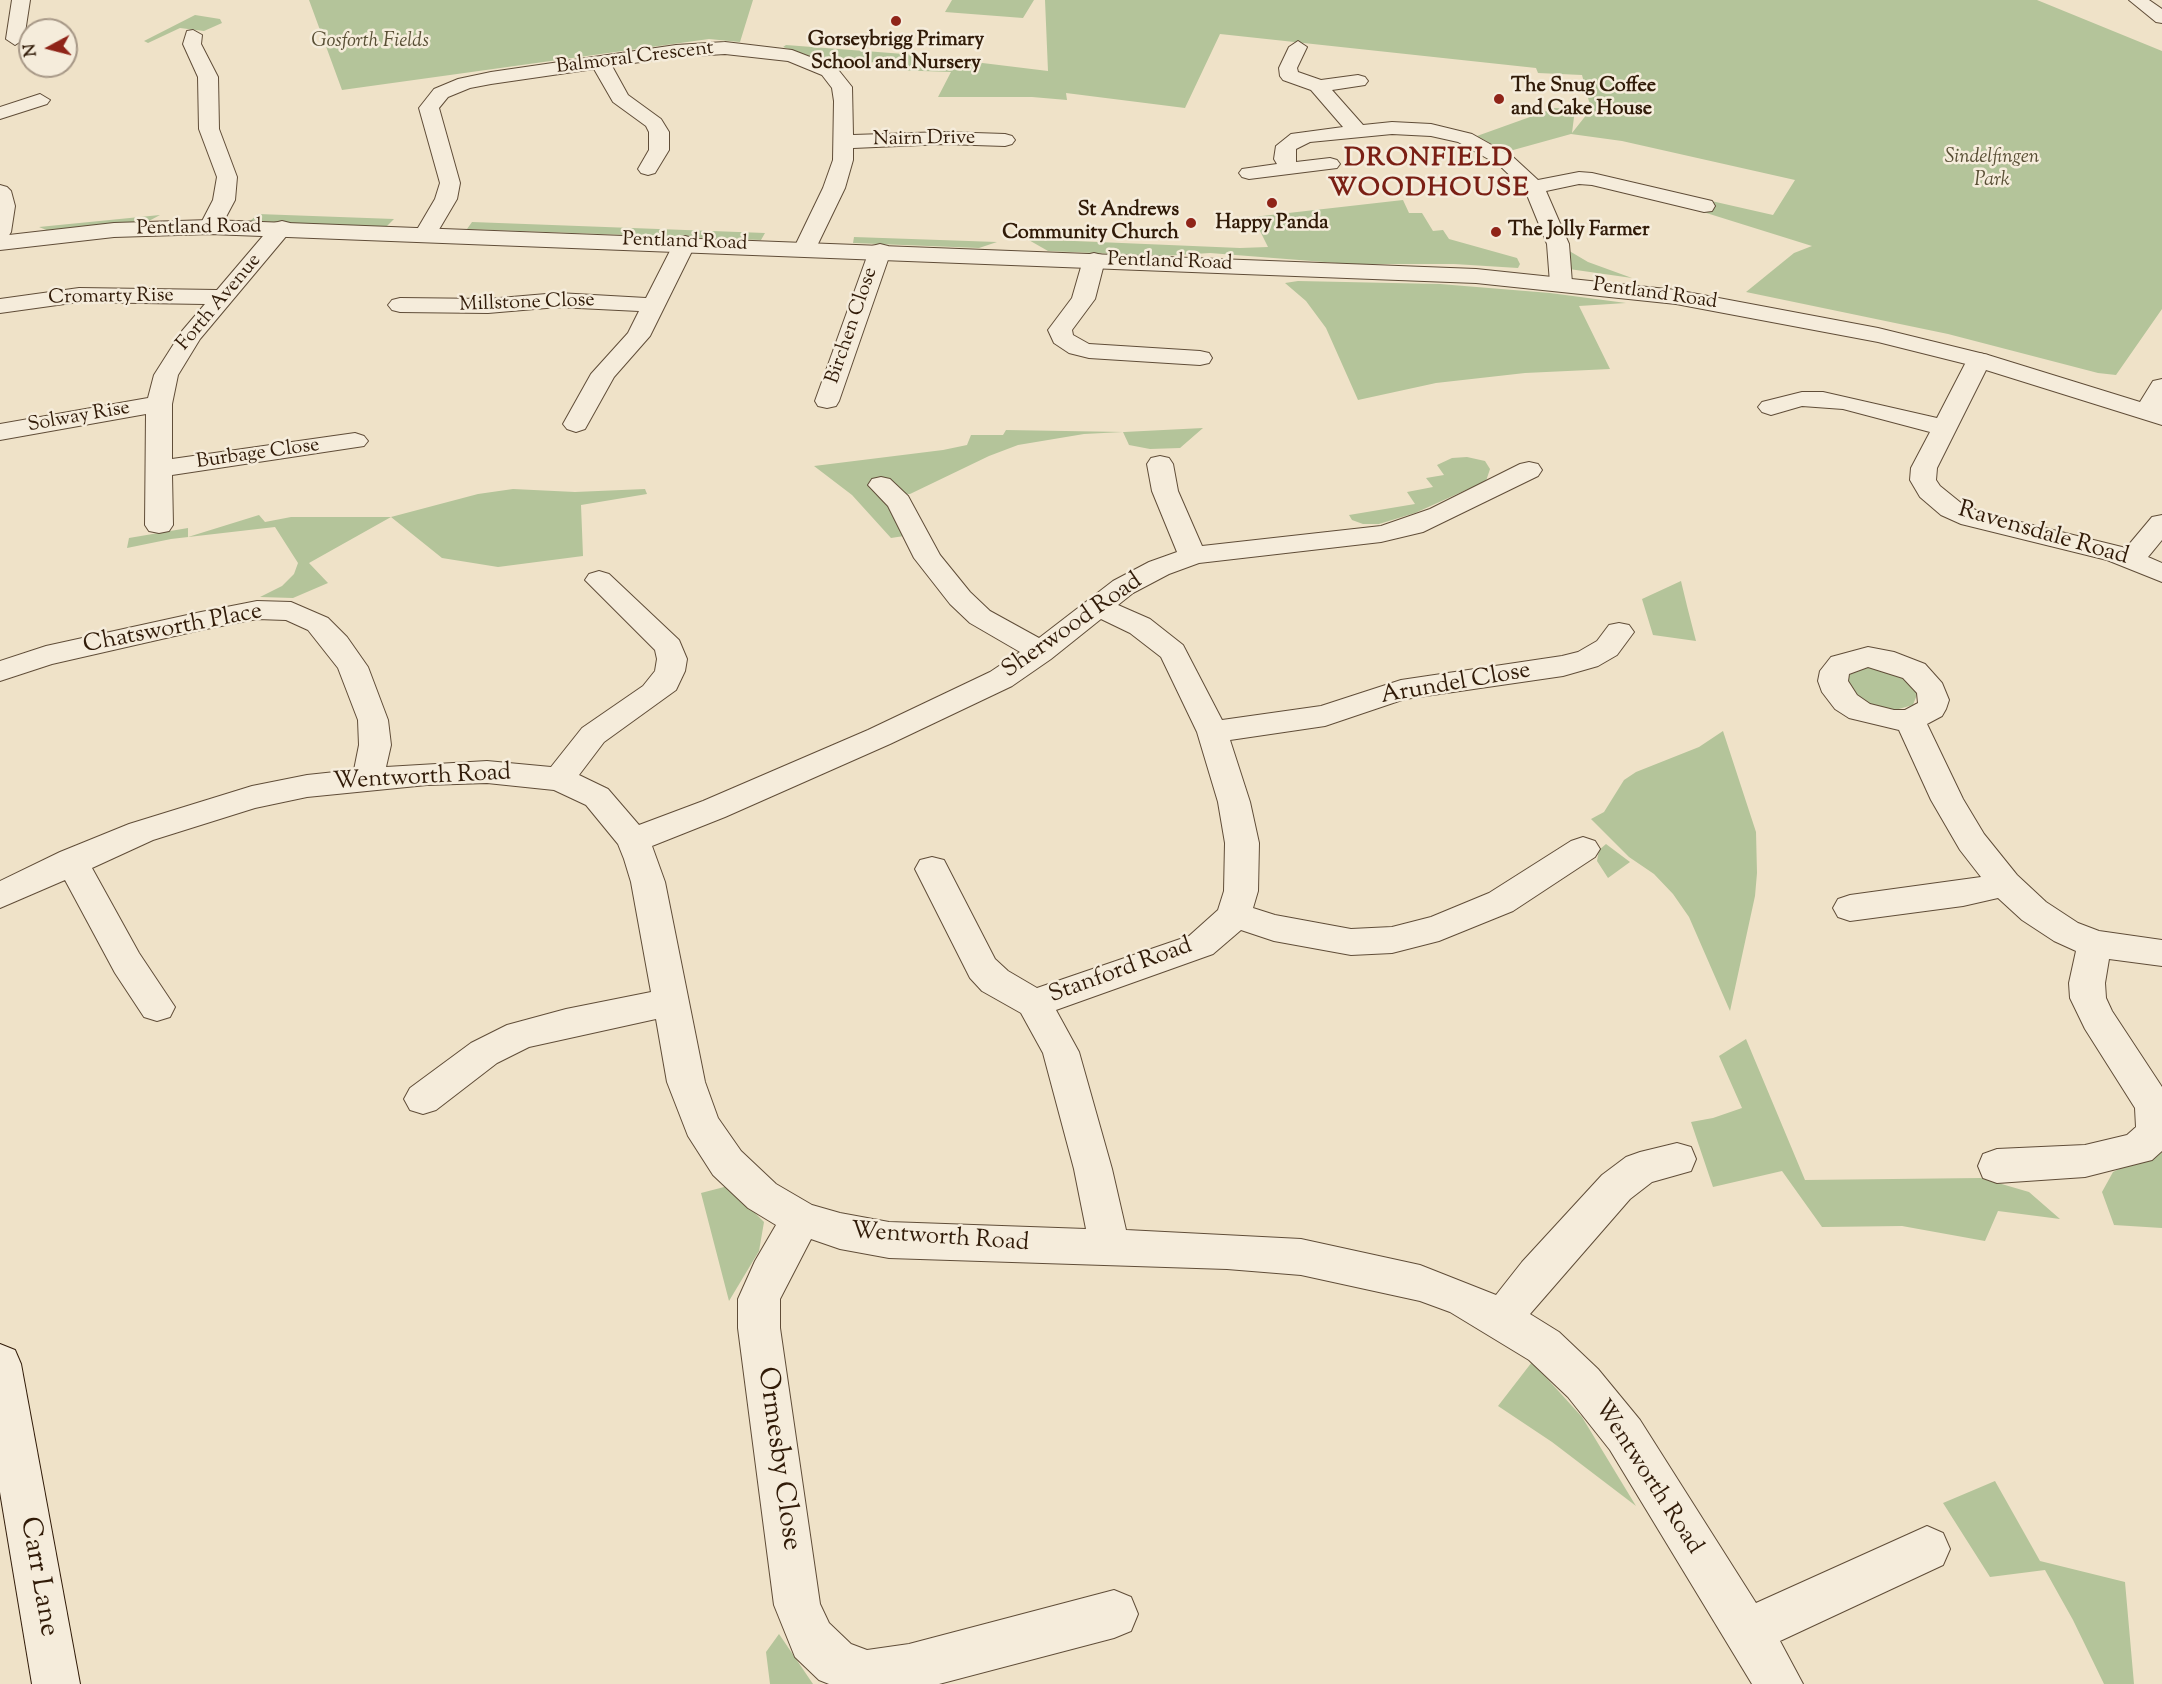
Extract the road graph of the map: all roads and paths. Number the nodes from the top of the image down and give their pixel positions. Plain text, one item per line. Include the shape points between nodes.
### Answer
1 (21, 0) edge
2 (2138, 0) edge
3 (2162, 18) edge
4 (193, 35) dead end
5 (15, 39) dead end
6 (1298, 47) dead end
7 (600, 62) junction
8 (1358, 81) dead end
9 (1318, 86) junction
10 (40, 100) dead end
11 (0, 112) edge
12 (1357, 130) junction
13 (1005, 140) dead end
14 (842, 142) junction
15 (1329, 164) dead end
16 (1290, 168) junction
17 (648, 169) dead end
18 (1249, 173) dead end
19 (1534, 187) junction
20 (0, 191) edge
21 (1704, 206) dead end
22 (210, 226) junction
23 (282, 228) junction
24 (0, 232) edge
25 (426, 233) junction
26 (0, 243) edge
27 (685, 243) junction
28 (805, 248) junction
29 (880, 251) junction
30 (1094, 260) junction
31 (1560, 283) junction
32 (223, 297) junction
33 (400, 305) dead end
34 (654, 305) junction
35 (0, 306) edge
36 (1200, 358) dead end
37 (1979, 360) junction
38 (2162, 387) edge
39 (827, 401) dead end
40 (159, 404) junction
41 (1771, 407) dead end
42 (2154, 414) edge
43 (576, 424) dead end
44 (1944, 428) junction
45 (0, 432) edge
46 (355, 441) dead end
47 (1160, 464) dead end
48 (160, 469) junction
49 (1528, 470) dead end
50 (881, 485) dead end
51 (2162, 523) edge
52 (159, 525) dead end
53 (1193, 556) junction
54 (2131, 560) junction
55 (2162, 573) edge
56 (599, 580) dead end
57 (1099, 607) junction
58 (1618, 632) dead end
59 (1041, 652) junction
60 (0, 671) edge
61 (1910, 720) dead end
62 (1212, 732) junction
63 (368, 779) junction
64 (559, 779) junction
65 (633, 840) junction
66 (1583, 849) dead end
67 (72, 861) junction
68 (932, 869) dead end
69 (2006, 884) junction
70 (0, 895) edge
71 (1850, 908) dead end
72 (1234, 915) junction
73 (2095, 944) junction
74 (2162, 953) edge
75 (672, 1002) junction
76 (1034, 1003) junction
77 (157, 1007) dead end
78 (423, 1099) dead end
79 (1677, 1159) dead end
80 (1997, 1166) dead end
81 (801, 1219) junction
82 (1110, 1248) junction
83 (1502, 1319) junction
84 (0, 1364) edge
85 (1927, 1549) dead end
86 (1114, 1614) dead end
87 (1745, 1632) junction
88 (866, 1679) edge
89 (56, 1684) edge
90 (1779, 1684) edge

1 - 5 street
2 - 3 street
4 - 22 street via 192,44 208,77 209,129 227,177 224,200
6 - 9 street via 1288,74
7 - 14 street, Balmoral Crescent via 708,49 792,56 821,67 836,78 844,101
7 - 17 street via 620,98 654,123 659,132 659,150
7 - 25 street, Balmoral Crescent via 465,83 433,100 430,116 450,183 446,199
8 - 9 street
9 - 12 street
10 - 11 street
12 - 16 street via 1298,138 1286,146 1284,153
12 - 19 street via 1409,128 1465,138 1506,160
13 - 14 street, Nairn Drive
14 - 28 street, Balmoral Crescent via 840,173
15 - 16 street
16 - 18 street
19 - 21 street via 1592,179
19 - 31 street via 1558,244
20 - 24 street via 4,206
22 - 23 street, Pentland Road
22 - 26 street, Pentland Road via 114,230
23 - 25 street, Pentland Road
23 - 32 street, Forth Avenue
25 - 27 street, Pentland Road
27 - 28 street, Pentland Road
27 - 34 street
28 - 29 street, Pentland Road
29 - 30 street, Pentland Road
29 - 39 street, Birchen Close
30 - 31 street, Pentland Road via 1413,272
30 - 36 street via 1083,299 1059,330 1062,338 1089,351
31 - 37 street, Pentland Road via 1746,309
32 - 35 street, Cromarty Rise via 79,296
32 - 40 street, Forth Avenue via 175,357
33 - 34 street, Millstone Close via 488,306 558,300
34 - 43 street via 638,336 597,384
37 - 42 street, Pentland Road
37 - 44 street, Ravensdale Road
38 - 42 street
40 - 45 street, Solway Rise
40 - 48 street, Forth Avenue
41 - 44 street via 1802,399 1823,399
44 - 54 street, Ravensdale Road via 1924,468 1923,480 1938,501 1971,518
46 - 48 street, Burbage Close
47 - 53 street via 1165,491
48 - 52 street, Forth Avenue
49 - 53 street, Sherwood Road via 1413,526 1381,534
50 - 59 street via 899,502 928,558 960,598 990,623
51 - 54 street
53 - 57 street, Sherwood Road via 1138,578
54 - 55 street, Ravensdale Road
56 - 64 street via 669,646 670,671 665,683 654,693 593,735
57 - 59 street, Sherwood Road
57 - 62 street via 1140,626 1173,652
58 - 62 street, Arundel Close via 1607,648 1563,666 1401,690 1325,716
59 - 65 street, Sherwood Road via 1001,679 879,737
60 - 63 street, Chatsworth Place via 46,656 201,621 257,610 291,611 318,624 353,667 373,720 375,745
61 - 69 street via 1947,800 1972,842
62 - 72 street via 1242,843 1243,869
63 - 64 street, Wentworth Road via 487,772
63 - 67 street, Wentworth Road via 252,797 141,832
64 - 65 street, Wentworth Road via 597,797
65 - 75 street, Wentworth Road via 648,882
66 - 72 street via 1501,902 1439,928 1392,940 1351,942 1274,928
67 - 70 street, Wentworth Road
67 - 77 street via 127,963
68 - 76 street via 982,968 995,981
69 - 71 street
69 - 73 street via 2034,911 2066,932
72 - 76 street, Stanford Road via 1201,945
73 - 74 street
73 - 80 street via 2088,998 2153,1105 2156,1123 2152,1136 2138,1149 2085,1161
75 - 78 street via 520,1035 484,1053
75 - 81 street, Wentworth Road via 686,1082 701,1125 734,1169 762,1196
76 - 82 street, Stanford Road via 1060,1052 1073,1091
79 - 83 street via 1641,1169 1616,1187 1536,1275
81 - 82 street, Wentworth Road via 840,1231 889,1239
81 - 88 street, Ormesby Close via 768,1274 759,1299 759,1328 797,1605 812,1640 836,1663
82 - 83 street, Wentworth Road via 1227,1251 1312,1259 1420,1283 1464,1299
83 - 87 street, Wentworth Road via 1544,1346 1583,1383 1624,1435
84 - 89 street, Carr Lane
85 - 87 street
86 - 88 street, Ormesby Close
87 - 90 street, Wentworth Road

